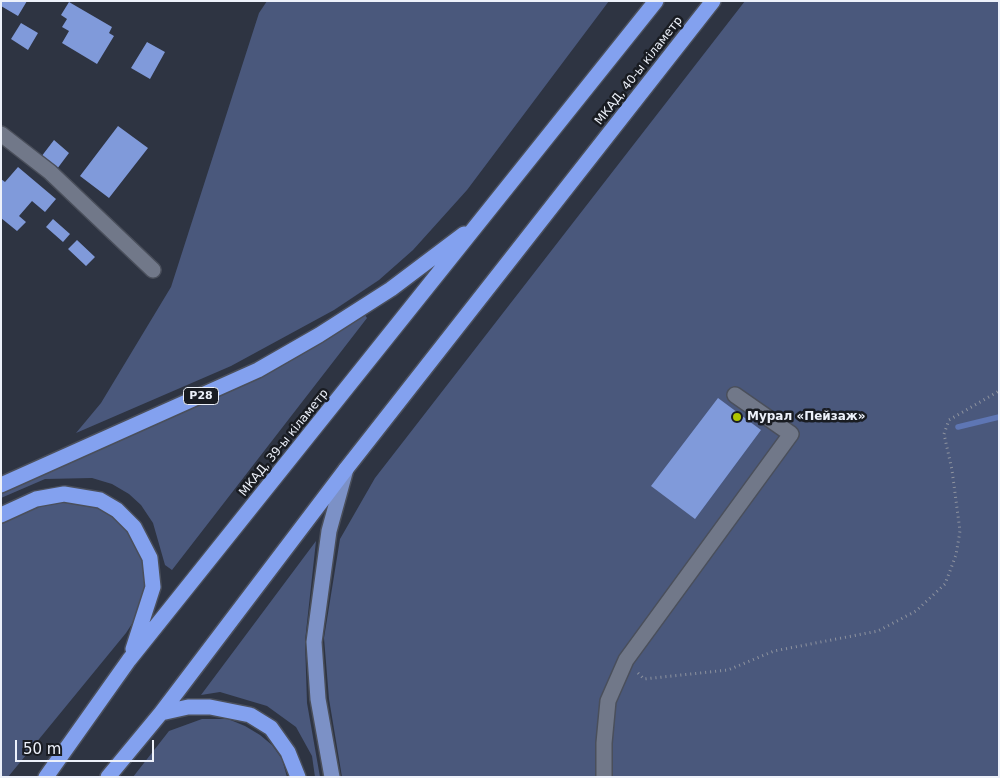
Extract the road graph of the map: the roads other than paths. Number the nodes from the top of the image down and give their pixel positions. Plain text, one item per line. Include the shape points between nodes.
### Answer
1 (656, 1) edge
2 (713, 1) edge
3 (1, 134) edge
4 (482, 220) junction
5 (153, 270) dead end
6 (735, 395) dead end
7 (346, 469) junction
8 (1, 485) edge
9 (1, 515) edge
10 (129, 660) junction
11 (160, 714) junction
12 (46, 777) edge
13 (108, 777) edge
14 (298, 777) edge
15 (332, 777) edge
16 (604, 777) edge

1 - 4 highway, МКАД, 39-ы кіламетр
2 - 7 highway, МКАД, 40-ы кіламетр
3 - 5 street via 50,172
4 - 8 highway, Р28 via 391,289 258,370
4 - 10 highway, МКАД, 39-ы кіламетр
6 - 16 street via 791,434 626,660 608,701
7 - 11 highway
7 - 15 main road via 329,531 314,642 318,699
9 - 10 highway via 36,500 64,494 100,500 117,510 134,527 150,558 153,587
10 - 12 highway, МКАД, 39-ы кіламетр
11 - 13 highway
11 - 14 highway via 188,707 210,707 250,715 271,728 288,752

